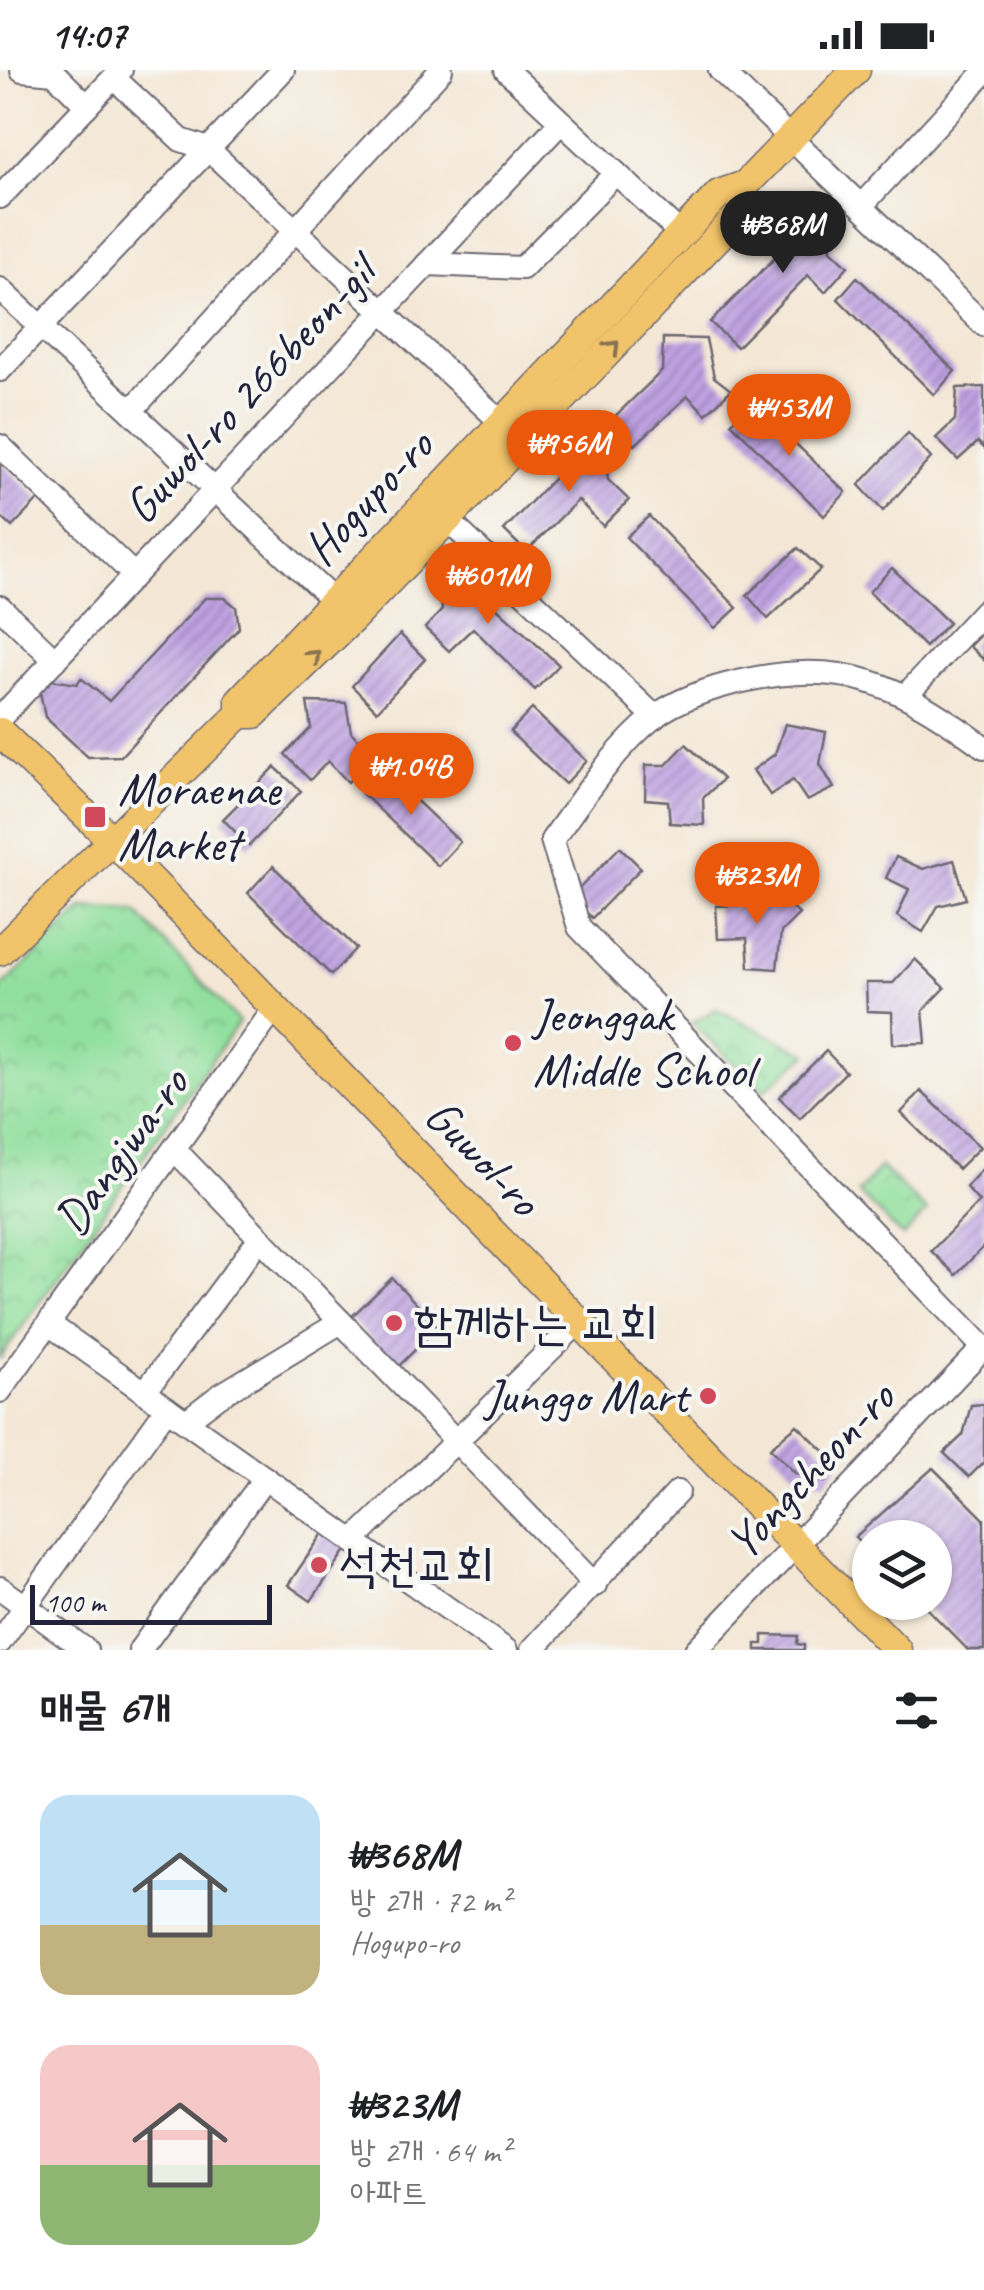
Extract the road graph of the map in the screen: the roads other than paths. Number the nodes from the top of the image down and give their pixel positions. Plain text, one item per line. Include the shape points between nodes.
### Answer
1 (22, 70) edge
2 (283, 70) edge
3 (440, 70) edge
4 (506, 70) edge
5 (720, 70) edge
6 (856, 70) edge
7 (55, 71) edge
8 (984, 73) edge
9 (118, 74) edge
10 (87, 106) junction
11 (562, 122) junction
12 (793, 137) junction
13 (208, 149) junction
14 (616, 173) junction
15 (746, 185) junction
16 (0, 197) edge
17 (862, 204) junction
18 (298, 232) junction
19 (681, 234) junction
20 (427, 264) junction
21 (0, 288) edge
22 (382, 311) junction
23 (984, 325) edge
24 (41, 327) junction
25 (0, 370) edge
26 (131, 411) junction
27 (500, 422) junction
28 (0, 446) edge
29 (215, 489) junction
30 (437, 510) junction
31 (134, 576) junction
32 (334, 600) junction
33 (0, 607) edge
34 (984, 611) edge
35 (55, 660) junction
36 (906, 695) junction
37 (240, 714) junction
38 (655, 717) junction
39 (0, 718) edge
40 (0, 732) edge
41 (984, 746) edge
42 (114, 842) junction
43 (0, 951) edge
44 (275, 1008) junction
45 (174, 1149) junction
46 (260, 1238) junction
47 (580, 1321) junction
48 (341, 1322) junction
49 (48, 1324) junction
50 (984, 1348) edge
51 (0, 1392) edge
52 (145, 1392) junction
53 (177, 1415) junction
54 (456, 1441) junction
55 (265, 1478) junction
56 (678, 1492) dead end
57 (353, 1541) junction
58 (798, 1546) junction
59 (595, 1585) junction
60 (0, 1588) edge
61 (26, 1606) junction
62 (0, 1642) edge
63 (86, 1650) edge
64 (140, 1650) edge
65 (506, 1650) edge
66 (532, 1650) edge
67 (696, 1650) edge
68 (897, 1650) edge

1 - 7 street
2 - 13 street
3 - 18 street
4 - 11 street
5 - 12 street
6 - 12 main road, Hogupo-ro
7 - 10 street
8 - 17 street
9 - 10 street
9 - 13 street via 182,140
10 - 16 street
11 - 14 street
11 - 20 street, Guwol-ro 266beon-gil
12 - 15 main road, Hogupo-ro
12 - 17 street
13 - 18 street
13 - 24 street
14 - 19 street
14 - 20 street via 522,268
15 - 19 main road, Hogupo-ro via 719,194
30 -> 15 main road, Hogupo-ro via 742,212
17 - 23 street
18 - 22 street
18 - 26 street
19 - 27 main road, Hogupo-ro
20 - 22 street, Guwol-ro 266beon-gil
21 - 24 street
22 - 27 street
22 - 29 street, Guwol-ro 266beon-gil
24 - 25 street
24 - 26 street
26 - 29 street
27 - 30 main road, Hogupo-ro
28 - 31 street
29 - 31 street, Guwol-ro 266beon-gil
29 - 32 street
30 - 32 main road, Hogupo-ro
37 -> 30 main road, Hogupo-ro via 254,714
30 - 38 street
31 - 35 street, Guwol-ro 266beon-gil
32 - 37 main road, Hogupo-ro via 240,700
33 - 35 street
34 - 36 street
35 - 39 street, Guwol-ro 266beon-gil
36 - 38 street via 844,672 778,672 716,687
36 - 41 street
37 - 42 main road, Hogupo-ro
38 - 50 street via 552,840 580,927
40 - 42 main road, Guwol-ro
42 - 43 main road, Hogupo-ro
42 - 44 main road, Guwol-ro
44 - 45 street, Dangjwa-ro
44 - 47 main road, Guwol-ro
45 - 46 street
45 - 49 street, Dangjwa-ro
46 - 48 street
46 - 52 street
47 - 54 street
47 - 58 main road, Guwol-ro
48 - 53 street
48 - 54 street
49 - 51 street, Dangjwa-ro
49 - 52 street
50 - 58 street, Yongcheon-ro
52 - 53 street
53 - 55 street
53 - 61 street
54 - 57 street
54 - 59 street
55 - 57 street
55 - 64 street
56 - 59 street
57 - 65 street
58 - 67 street, Yongcheon-ro
58 - 68 main road, Guwol-ro
59 - 66 street
60 - 61 street
61 - 62 street
61 - 63 street

